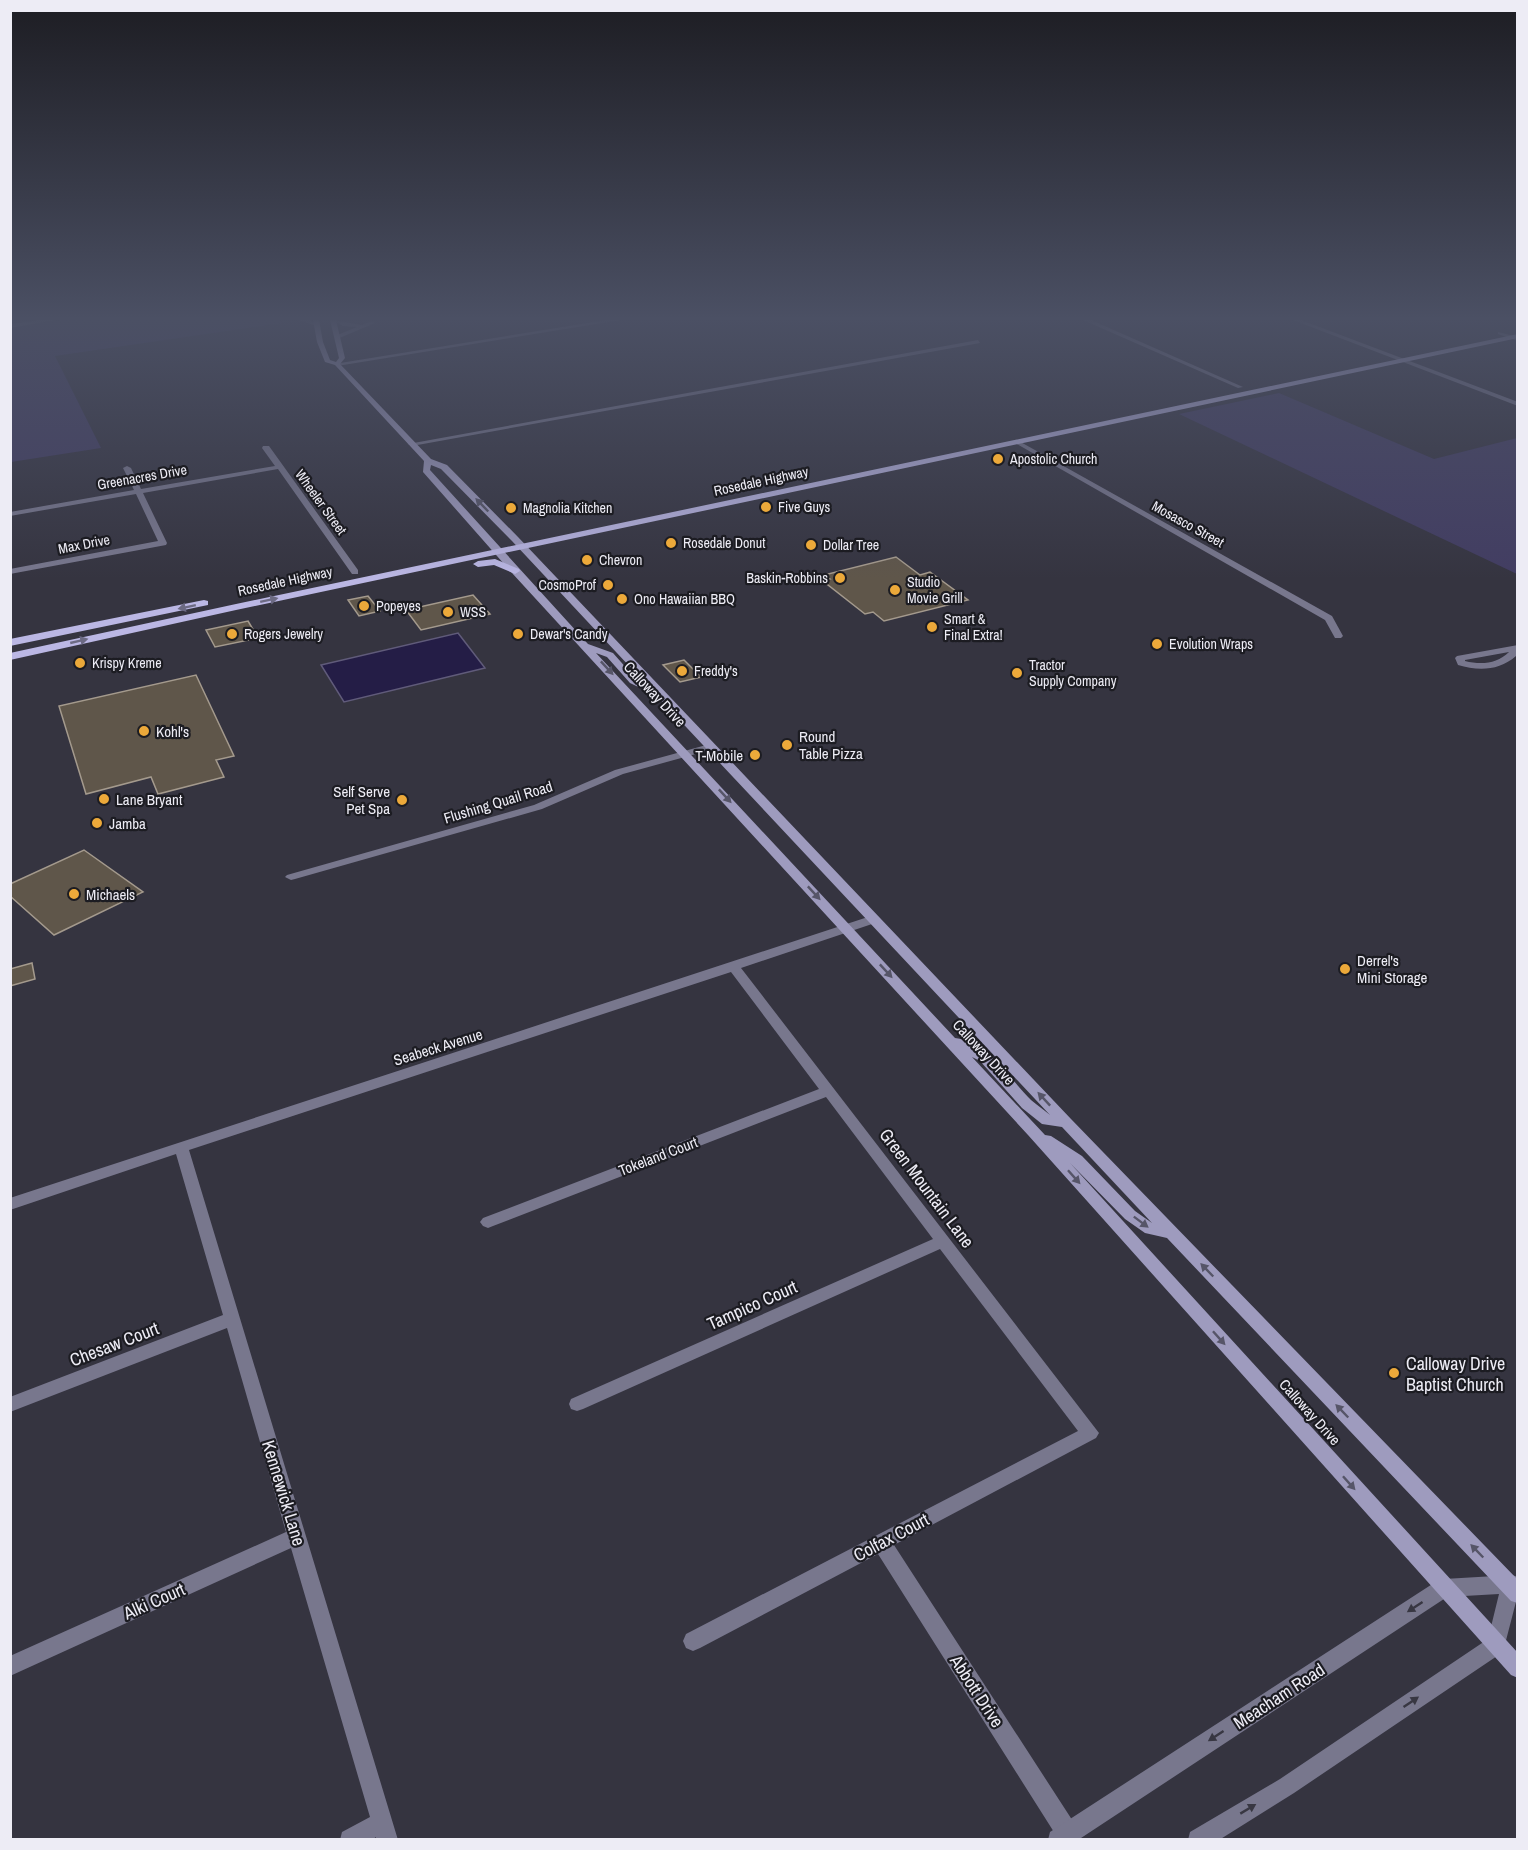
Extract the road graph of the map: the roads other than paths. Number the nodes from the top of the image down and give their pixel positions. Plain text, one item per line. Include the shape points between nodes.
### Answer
1 (377, 406) edge
2 (621, 406) edge
3 (1148, 406) edge
4 (1171, 406) edge
5 (1188, 406) edge
6 (1147, 415) junction
7 (993, 439) junction
8 (1017, 442) junction
9 (412, 444) junction
10 (266, 448) dead end
11 (428, 461) junction
12 (279, 466) junction
13 (126, 468) dead end
14 (831, 473) junction
15 (843, 479) junction
16 (138, 492) junction
17 (756, 497) junction
18 (10, 514) edge
19 (519, 543) junction
20 (495, 548) junction
21 (515, 571) junction
22 (10, 572) edge
23 (359, 576) junction
24 (1338, 636) dead end
25 (10, 643) edge
26 (588, 647) junction
27 (1517, 648) edge
28 (10, 657) edge
29 (663, 696) junction
30 (710, 747) junction
31 (685, 753) junction
32 (291, 877) dead end
33 (874, 919) junction
34 (846, 928) junction
35 (733, 966) junction
36 (945, 1036) junction
37 (828, 1091) junction
38 (1066, 1123) junction
39 (1033, 1131) junction
40 (181, 1147) junction
41 (10, 1204) edge
42 (488, 1222) dead end
43 (1172, 1233) junction
44 (943, 1241) junction
45 (232, 1319) junction
46 (577, 1404) dead end
47 (10, 1405) edge
48 (1090, 1433) joint
49 (297, 1536) junction
50 (882, 1542) junction
51 (1515, 1587) edge
52 (1444, 1588) junction
53 (693, 1641) dead end
54 (1496, 1645) junction
55 (10, 1666) edge
56 (1518, 1668) edge
57 (385, 1831) edge
58 (1066, 1837) edge
59 (350, 1839) edge
60 (1198, 1839) edge

1 - 9 main road, Calloway Drive
2 - 9 street
3 - 7 main road, Rosedale Highway
4 - 6 main road
5 - 6 main road, Rosedale Highway
6 - 8 main road, Rosedale Highway
7 - 14 main road, Rosedale Highway
7 - 15 main road via 852,473
8 - 15 main road, Rosedale Highway
8 - 24 street, Mosasco Street via 1329,618
9 - 11 main road, Calloway Drive
10 - 12 street, Wheeler Street
19 -> 11 main road, Calloway Drive via 444,467
11 - 20 main road, Calloway Drive via 426,470
12 - 16 street, Greenacres Drive
12 - 23 street, Wheeler Street
13 - 16 street
14 - 17 main road via 828,478
14 - 19 main road, Rosedale Highway
15 - 17 main road, Rosedale Highway
16 - 18 street, Greenacres Drive
16 - 22 street, Max Drive via 162,543
17 - 19 main road, Rosedale Highway
19 - 20 main road, Rosedale Highway
19 - 29 main road, Calloway Drive
20 - 21 main road, Calloway Drive
20 - 23 main road, Rosedale Highway
21 - 23 main road via 485,562 430,573
21 - 26 main road, Calloway Drive
23 -> 25 main road, Rosedale Highway
28 -> 23 main road, Rosedale Highway
26 - 29 main road via 610,655 633,681
26 -> 31 main road, Calloway Drive
27 - 27 street via 1460,658 1461,663 1481,667 1514,655
29 - 30 main road, Calloway Drive
30 - 31 street, Flushing Quail Road
30 - 33 main road, Calloway Drive
31 - 32 street, Flushing Quail Road via 619,772 538,807
31 -> 34 main road, Calloway Drive
33 - 34 street, Seabeck Avenue
38 -> 33 main road, Calloway Drive
34 - 35 street, Seabeck Avenue
34 -> 36 main road, Calloway Drive
35 - 37 street, Green Mountain Lane
35 - 40 street, Seabeck Avenue
36 - 38 main road via 985,1058 1047,1120
36 - 39 main road, Calloway Drive
37 - 42 street, Tokeland Court
37 - 44 street, Green Mountain Lane
38 - 43 main road, Calloway Drive
39 -> 43 main road via 1077,1160 1130,1215 1150,1229
39 -> 52 main road, Calloway Drive
40 - 41 street, Seabeck Avenue
40 - 45 street, Kennewick Lane
51 -> 43 main road, Calloway Drive
44 - 46 street, Tampico Court
44 - 48 street, Green Mountain Lane
45 - 47 street, Chesaw Court
45 - 49 street, Kennewick Lane
48 - 50 street, Colfax Court
49 - 55 street, Alki Court
49 - 57 street, Kennewick Lane
50 - 53 street, Colfax Court
50 - 58 street, Abbott Drive
51 - 52 street
51 - 54 street
52 - 54 main road, Calloway Drive
52 -> 58 street, Meacham Road
54 - 56 main road, Calloway Drive
60 -> 54 street via 1287,1786
57 - 59 street

